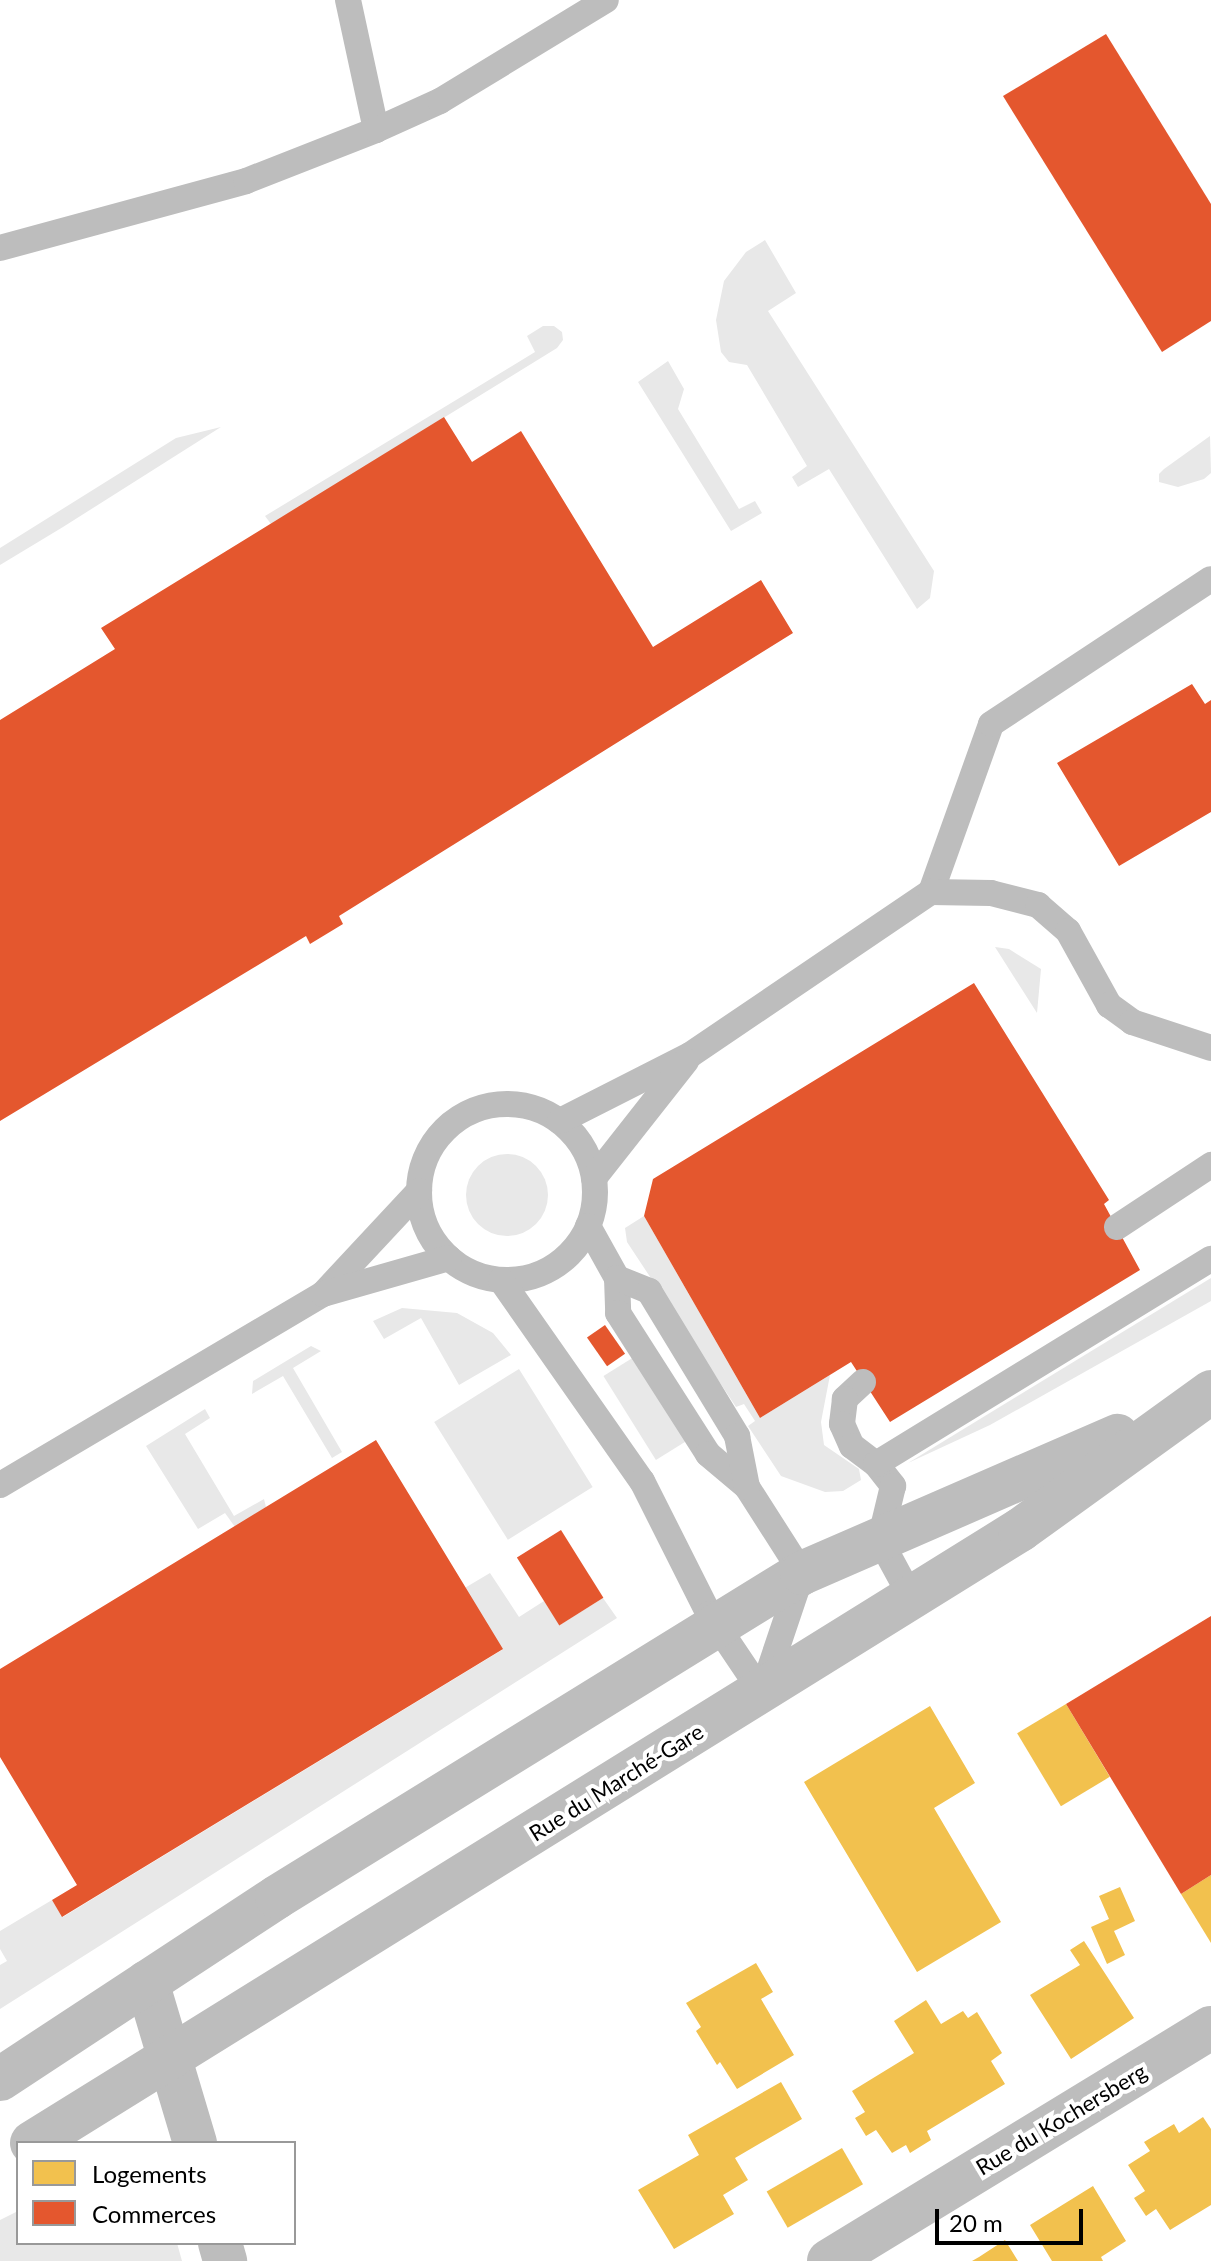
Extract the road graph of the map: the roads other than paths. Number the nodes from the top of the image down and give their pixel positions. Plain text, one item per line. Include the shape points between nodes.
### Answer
1 (348, 0) edge
2 (606, 0) edge
3 (376, 130) junction
4 (0, 248) edge
5 (1211, 579) edge
6 (931, 892) junction
7 (1208, 1045) edge
8 (690, 1055) junction
9 (560, 1121) junction
10 (1211, 1165) edge
11 (594, 1178) junction
12 (419, 1191) junction
13 (588, 1226) junction
14 (1117, 1227) dead end
15 (449, 1258) junction
16 (1211, 1259) edge
17 (617, 1278) junction
18 (501, 1280) junction
19 (323, 1294) junction
20 (863, 1382) dead end
21 (1200, 1398) edge
22 (876, 1464) junction
23 (0, 1485) edge
24 (747, 1487) junction
25 (880, 1540) junction
26 (802, 1573) junction
27 (911, 1597) junction
28 (718, 1627) junction
29 (762, 1693) junction
30 (147, 1982) junction
31 (1211, 2028) edge
32 (170, 2056) junction
33 (0, 2079) edge
34 (35, 2141) edge
35 (194, 2141) edge
36 (829, 2261) edge

1 - 3 lane
2 - 3 lane via 440,101
3 - 4 lane via 246,181
5 - 6 lane via 991,724
6 - 7 lane via 991,893 1038,905 1068,931 1109,1005 1132,1022
6 - 8 lane
8 - 9 lane
8 - 11 lane
9 - 11 lane via 588,1156
9 - 12 lane via 521,1104 474,1110 434,1142
10 - 14 lane
11 - 13 lane
12 - 15 lane via 432,1239
12 - 19 lane
13 - 17 lane
13 - 18 lane via 574,1250 553,1267
15 - 18 lane
15 - 19 lane
16 - 22 lane
17 - 24 lane via 618,1313 708,1454
17 - 24 lane via 649,1291 737,1436
18 - 28 lane via 642,1481
19 - 23 lane
20 - 22 lane via 845,1399 842,1424 852,1446
21 - 25 street, Rue du Marché-Gare
21 - 27 street, Rue du Marché-Gare via 1020,1530
22 - 25 lane via 893,1486
24 - 26 lane
25 - 26 street, Rue du Marché-Gare
25 - 27 lane
26 - 28 street, Rue du Marché-Gare
26 - 29 lane
27 - 29 street, Rue du Marché-Gare
28 - 29 lane
28 - 30 street, Rue du Marché-Gare
29 - 32 street, Rue du Marché-Gare
30 - 32 street
30 - 33 street, Rue du Marché-Gare
31 - 36 street, Rue du Kochersberg
32 - 34 street, Rue du Marché-Gare
32 - 35 street

